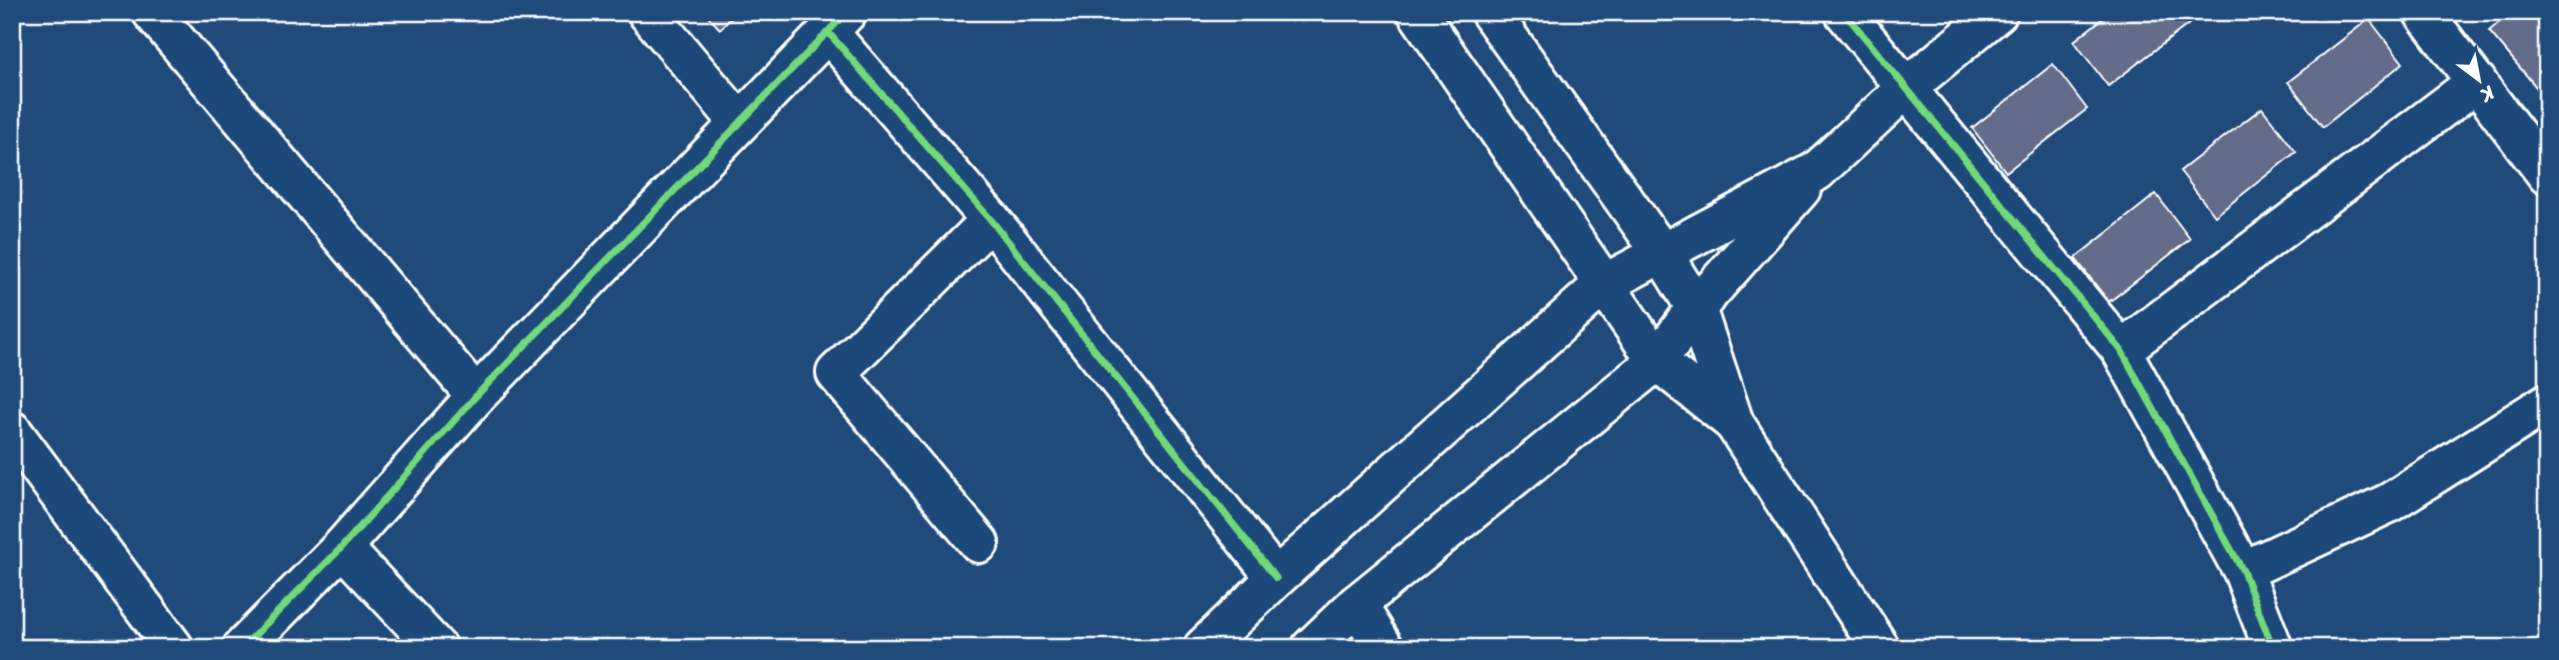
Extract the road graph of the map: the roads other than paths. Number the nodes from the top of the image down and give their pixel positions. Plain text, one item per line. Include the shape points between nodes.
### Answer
1 (152, 12) edge
2 (647, 12) edge
3 (1417, 12) edge
4 (1490, 12) edge
5 (1844, 12) edge
6 (1998, 12) edge
7 (2423, 12) edge
8 (838, 22) edge
9 (2477, 82) junction
10 (1905, 89) junction
11 (739, 122) junction
12 (1817, 171) junction
13 (2547, 175) edge
14 (992, 220) junction
15 (1662, 253) junction
16 (1604, 284) junction
17 (1696, 308) junction
18 (2120, 350) junction
19 (1657, 361) junction
20 (476, 396) junction
21 (2546, 406) edge
22 (1734, 423) junction
23 (12, 431) edge
24 (979, 543) dead end
25 (342, 547) junction
26 (2243, 571) junction
27 (1276, 578) junction
28 (1357, 604) junction
29 (174, 648) edge
30 (242, 648) edge
31 (437, 648) edge
32 (1203, 648) edge
33 (1311, 648) edge
34 (1384, 648) edge
35 (1880, 648) edge
36 (2273, 648) edge

1 - 20 street
2 - 11 street
3 - 16 street
4 - 15 street
5 - 10 street
6 - 10 street
7 - 9 street
8 - 11 street
8 - 14 street
9 - 13 street
9 - 18 street
10 - 12 street
10 - 18 street
11 - 20 street
12 - 15 street
12 - 17 street
14 - 24 street via 836,373
14 - 27 street
15 - 16 street
15 - 17 street
16 - 19 street
16 - 27 street
17 - 19 street
17 - 22 street
18 - 26 street
19 - 22 street
19 - 28 street
20 - 25 street
21 - 26 street via 2389,503
22 - 35 street
23 - 29 street
25 - 30 street
25 - 31 street
26 - 36 street
27 - 32 street
28 - 33 street
28 - 34 street

